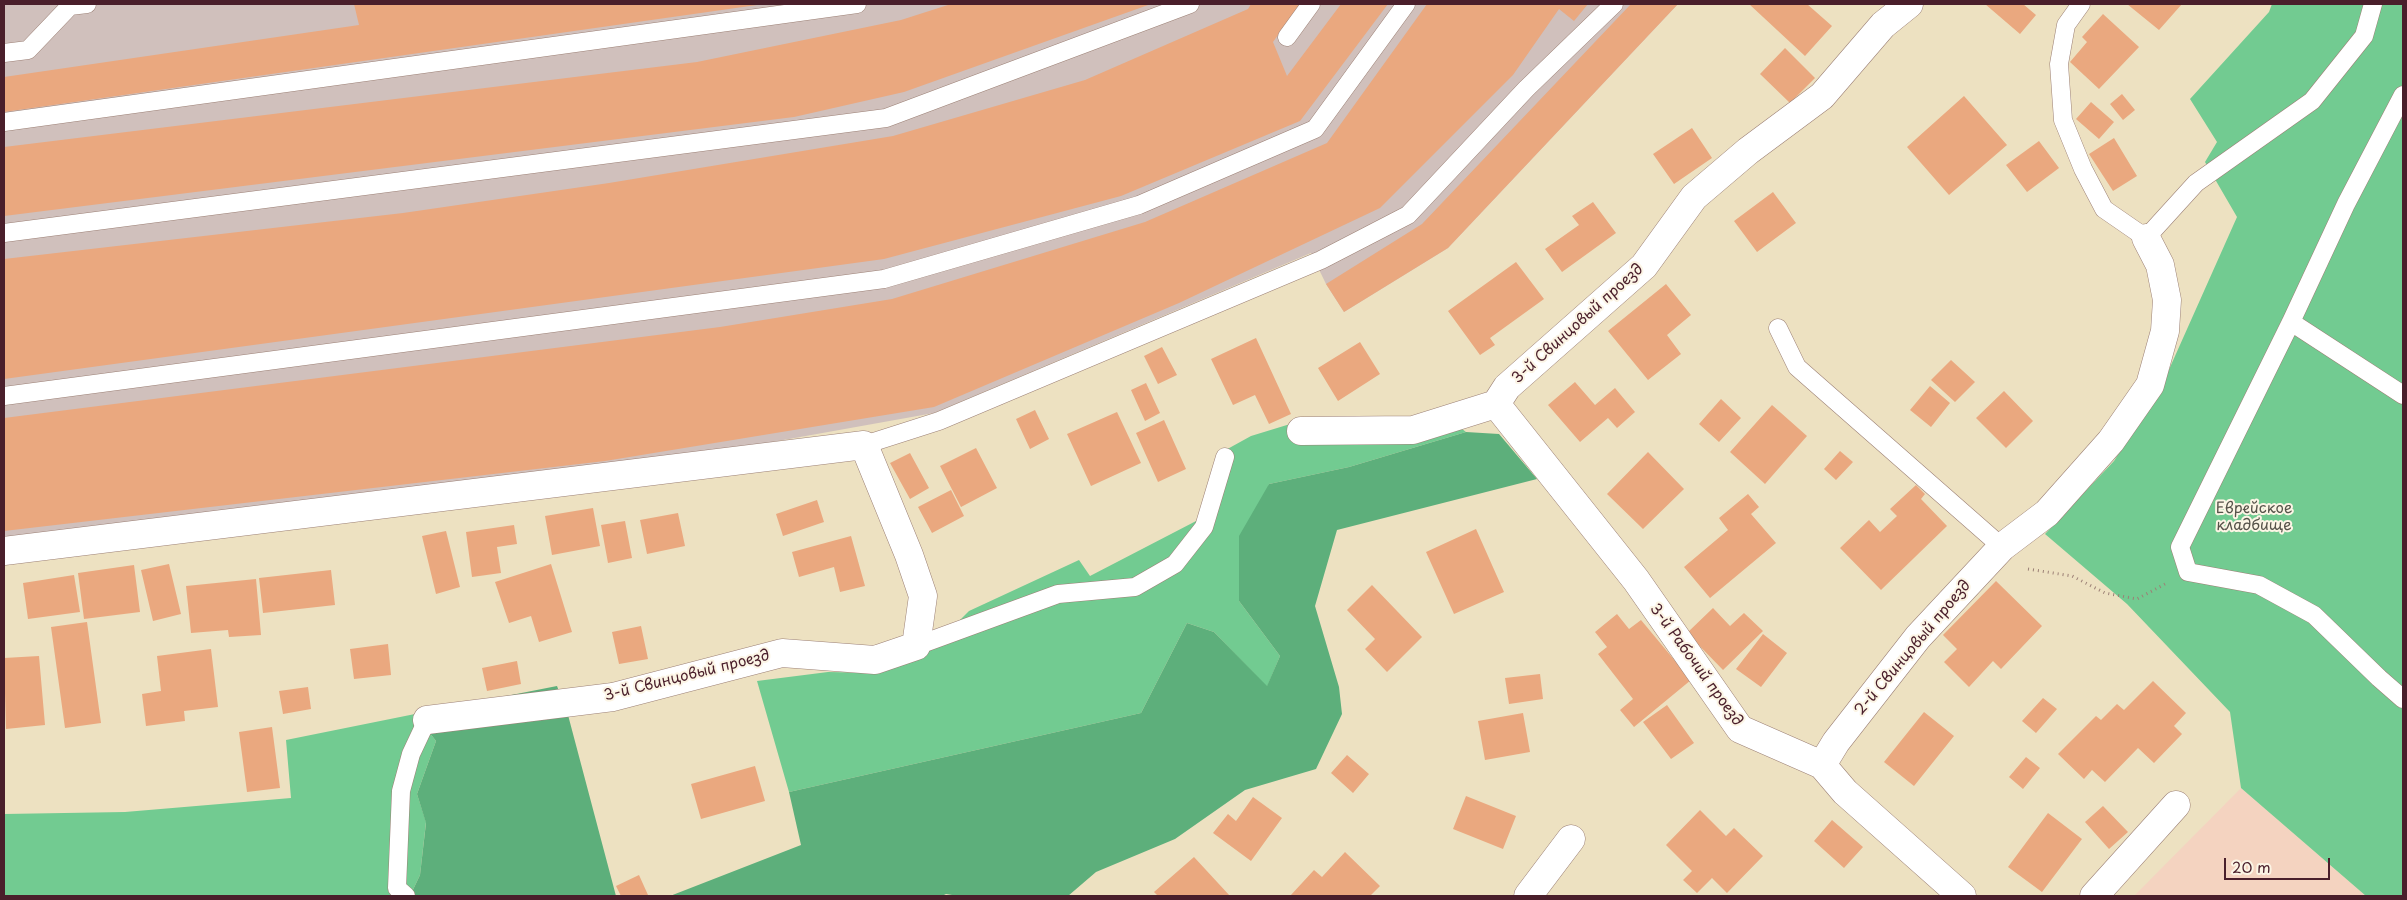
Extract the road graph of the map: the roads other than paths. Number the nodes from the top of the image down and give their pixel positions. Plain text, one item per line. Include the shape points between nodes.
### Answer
1 (75, 4) edge
2 (857, 4) edge
3 (1190, 4) edge
4 (1311, 4) edge
5 (1406, 4) edge
6 (1614, 4) edge
7 (1909, 4) edge
8 (2081, 4) edge
9 (2373, 4) edge
10 (1287, 37) dead end
11 (4, 53) edge
12 (2403, 95) edge
13 (4, 122) edge
14 (4, 233) edge
15 (2146, 238) junction
16 (2291, 322) junction
17 (1778, 328) dead end
18 (2403, 395) edge
19 (4, 396) edge
20 (1496, 404) junction
21 (1301, 431) dead end
22 (864, 445) junction
23 (1225, 457) dead end
24 (2002, 547) junction
25 (4, 551) edge
26 (916, 646) junction
27 (2403, 698) edge
28 (427, 720) joint
29 (1822, 765) junction
30 (2176, 805) dead end
31 (1571, 839) dead end
32 (406, 896) edge
33 (1528, 896) edge
34 (1962, 896) edge
35 (2094, 896) edge

1 - 11 lane via 28,50
2 - 13 lane
3 - 14 lane via 886,118
4 - 10 lane
5 - 19 lane via 1315,128 1139,205 884,279
6 - 22 lane via 1526,89 1408,215 1321,260 939,422
7 - 20 street, 3-й Свинцовый проезд via 1883,25 1822,96 1748,151 1694,197 1644,266 1507,387
8 - 15 lane via 2066,25 2059,64 2063,120 2104,209
9 - 15 lane via 2364,36 2312,101 2196,183
12 - 16 lane via 2346,204
15 - 24 street, 2-й Свинцовый проезд via 2160,264 2167,300 2165,331 2150,384 2111,441 2047,513
16 - 18 lane
16 - 27 lane via 2180,547 2188,572 2259,585 2314,615
17 - 24 lane via 1797,367
20 - 21 street via 1413,430
20 - 29 street, 3-й Рабочий проезд via 1636,580 1740,729
22 - 25 street
22 - 26 street via 923,596
23 - 26 lane via 1204,527 1175,564 1135,587 1058,594
24 - 29 street, 2-й Свинцовый проезд via 1918,637 1836,742
26 - 28 street, 3-й Свинцовый проезд via 875,660 782,652 613,697
28 - 32 lane via 411,754 400,791 398,888
29 - 34 street, 3-й Рабочий проезд via 1845,792
30 - 35 street
31 - 33 street

